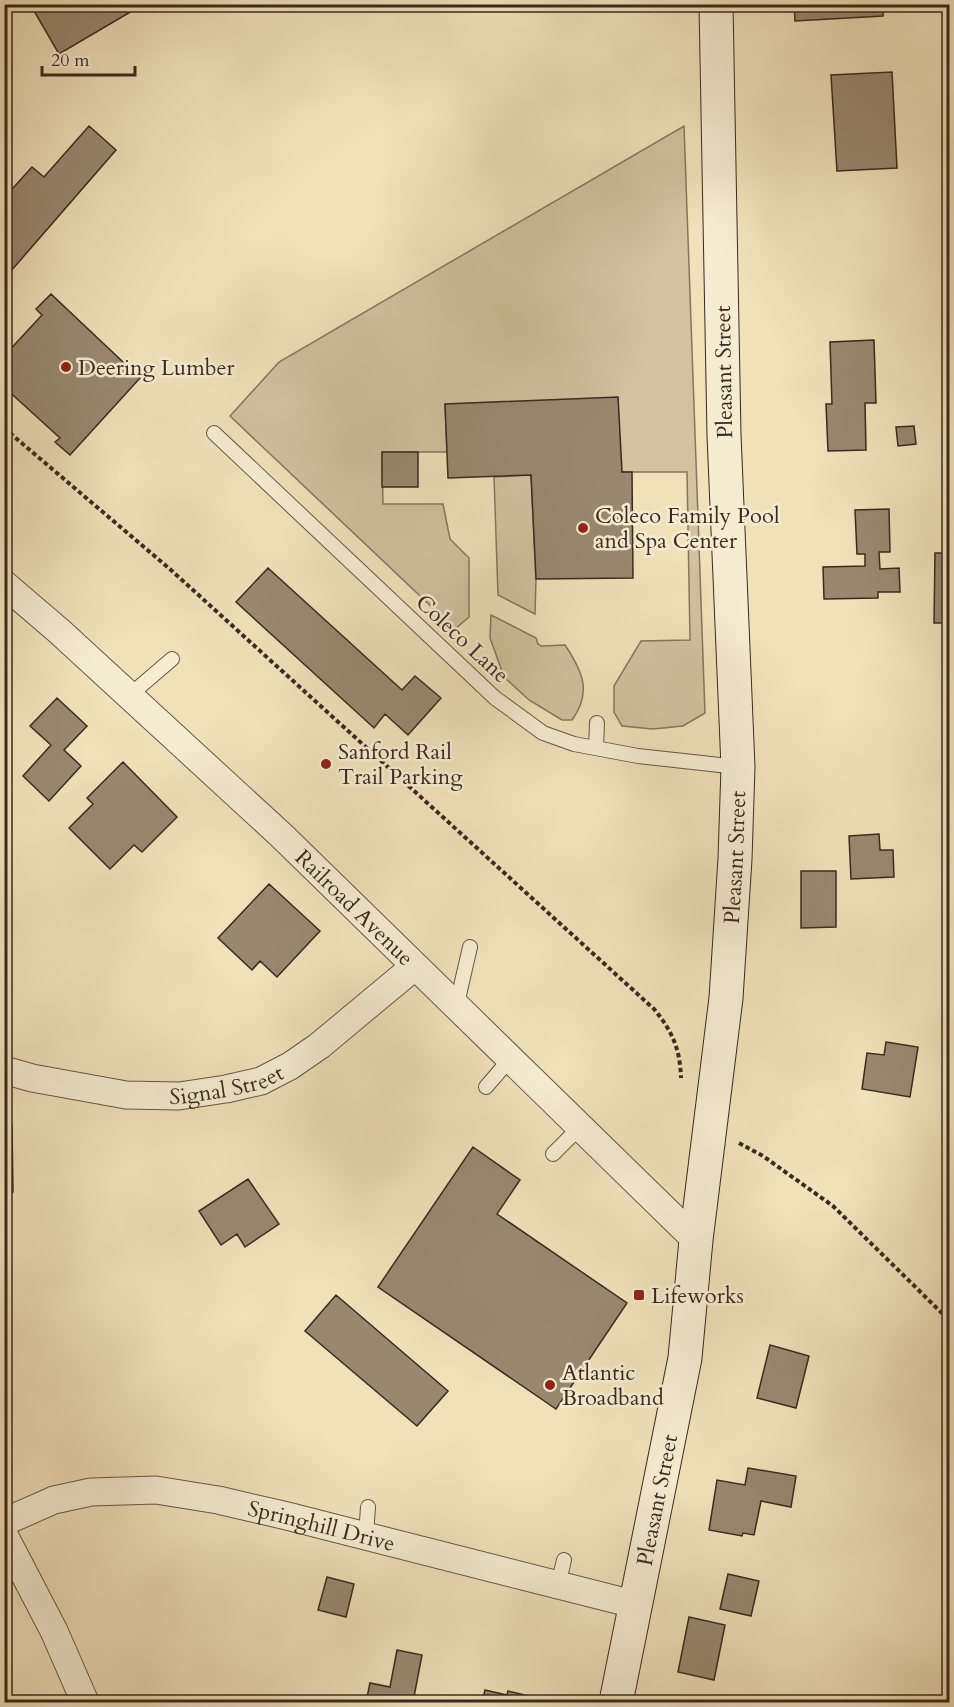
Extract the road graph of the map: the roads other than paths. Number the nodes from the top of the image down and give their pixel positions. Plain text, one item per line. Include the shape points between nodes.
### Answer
1 (716, 4) edge
2 (214, 433) dead end
3 (4, 584) edge
4 (172, 659) dead end
5 (130, 695) junction
6 (597, 723) dead end
7 (596, 748) junction
8 (738, 766) junction
9 (470, 947) dead end
10 (414, 967) junction
11 (456, 1008) junction
12 (510, 1059) junction
13 (4, 1070) edge
14 (486, 1087) dead end
15 (580, 1127) junction
16 (554, 1154) dead end
17 (696, 1240) junction
18 (368, 1507) dead end
19 (4, 1522) edge
20 (4, 1535) edge
21 (366, 1536) junction
22 (637, 1605) junction
23 (85, 1702) edge
24 (616, 1702) edge

1 - 8 main road, Pleasant Street via 724,435
2 - 7 lane, Coleco Lane via 495,698 543,733
3 - 5 street, Railroad Avenue
4 - 5 lane
5 - 10 street, Railroad Avenue
6 - 7 lane
7 - 8 lane, Coleco Lane
8 - 17 main road, Pleasant Street via 726,998
9 - 11 lane
10 - 11 street, Railroad Avenue
10 - 13 street, Signal Street via 319,1046 261,1081 179,1096 126,1095
11 - 12 street, Railroad Avenue
12 - 14 lane
12 - 15 street, Railroad Avenue
15 - 16 lane
15 - 17 street, Railroad Avenue
17 - 22 main road, Pleasant Street via 686,1358
18 - 21 lane
19 - 21 street, Springhill Drive via 54,1500 91,1492 156,1490 218,1500
20 - 23 street via 54,1631
21 - 22 street, Springhill Drive via 561,1573
22 - 24 main road, Pleasant Street

